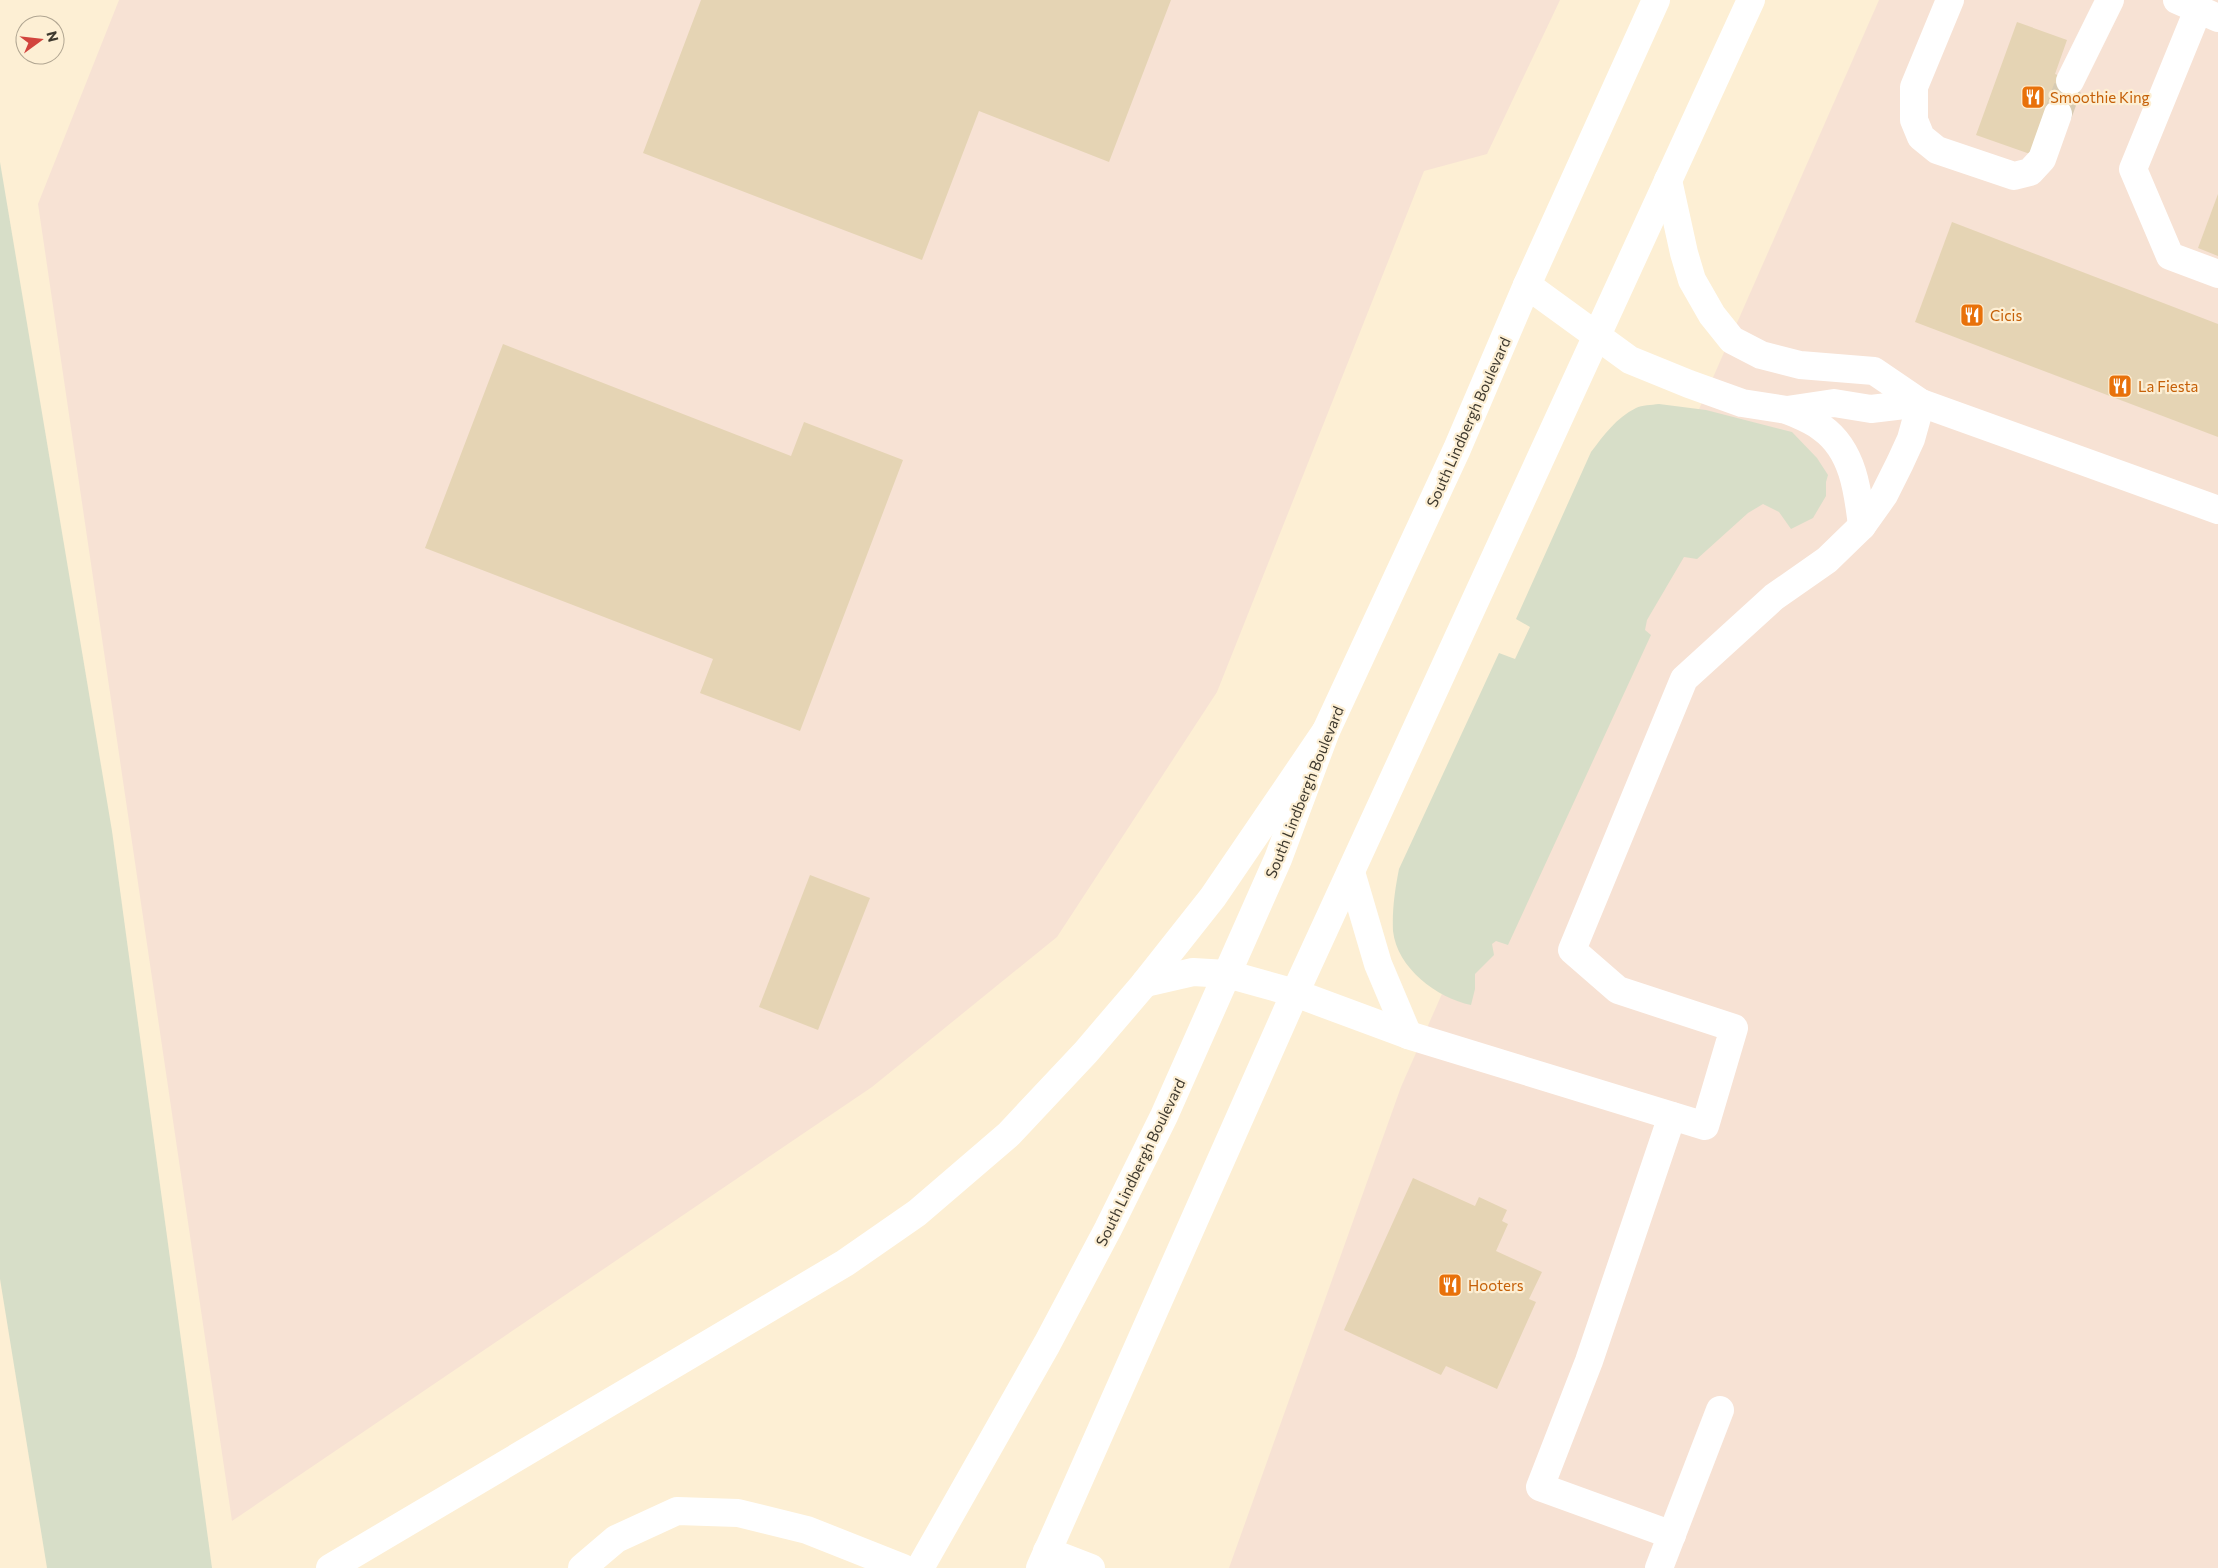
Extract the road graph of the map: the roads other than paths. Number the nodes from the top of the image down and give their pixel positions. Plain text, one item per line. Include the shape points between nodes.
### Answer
1 (1656, 0) edge
2 (1752, 0) edge
3 (1950, 0) edge
4 (2110, 0) edge
5 (2198, 9) edge
6 (2070, 80) tunnel mouth
7 (2058, 114) tunnel mouth
8 (1668, 180) junction
9 (2218, 274) edge
10 (1527, 285) junction
11 (1598, 336) junction
12 (1921, 403) junction
13 (1787, 410) junction
14 (2218, 510) edge
15 (1862, 526) junction
16 (1326, 730) junction
17 (1351, 872) junction
18 (1227, 974) junction
19 (1145, 983) junction
20 (1294, 994) junction
21 (1408, 1035) junction
22 (1672, 1116) junction
23 (1720, 1410) dead end
24 (1672, 1535) junction
25 (1044, 1559) edge
26 (330, 1568) edge
27 (582, 1568) edge
28 (903, 1568) edge
29 (920, 1568) edge
30 (1091, 1568) edge
31 (1659, 1568) edge

1 - 10 main road, South Lindbergh Boulevard
2 - 8 main road
3 - 7 main road via 1914,87 1914,120 1921,137 1937,150 2014,176 2030,172 2042,159
4 - 6 main road
5 - 9 main road via 2132,170 2170,256
8 - 11 main road
8 - 12 main road via 1692,280 1712,315 1732,340 1762,355 1800,365 1874,371
10 - 11 main road
10 - 16 main road, South Lindbergh Boulevard via 1457,449
11 - 13 main road via 1630,360 1688,384 1742,403
11 - 17 main road
12 - 13 main road via 1871,408 1834,403
12 - 14 main road
12 - 15 main road via 1900,463 1884,495
13 - 15 main road via 1822,428 1841,447 1853,475
15 - 22 main road via 1827,560 1774,597 1684,679 1572,950 1618,990 1734,1028 1705,1126
16 - 18 main road, South Lindbergh Boulevard via 1278,859
16 - 19 main road via 1213,896
17 - 20 main road
17 - 21 main road via 1378,964
18 - 19 main road via 1192,972
18 - 20 main road
18 - 29 main road, South Lindbergh Boulevard via 1164,1116 1108,1229
19 - 26 main road via 1009,1134 917,1213 845,1263
20 - 21 main road
20 - 25 main road
21 - 22 main road
22 - 24 main road via 1589,1361 1540,1487
23 - 24 main road
24 - 31 main road
25 - 30 main road
27 - 28 main road via 616,1539 677,1511 738,1513 808,1530

